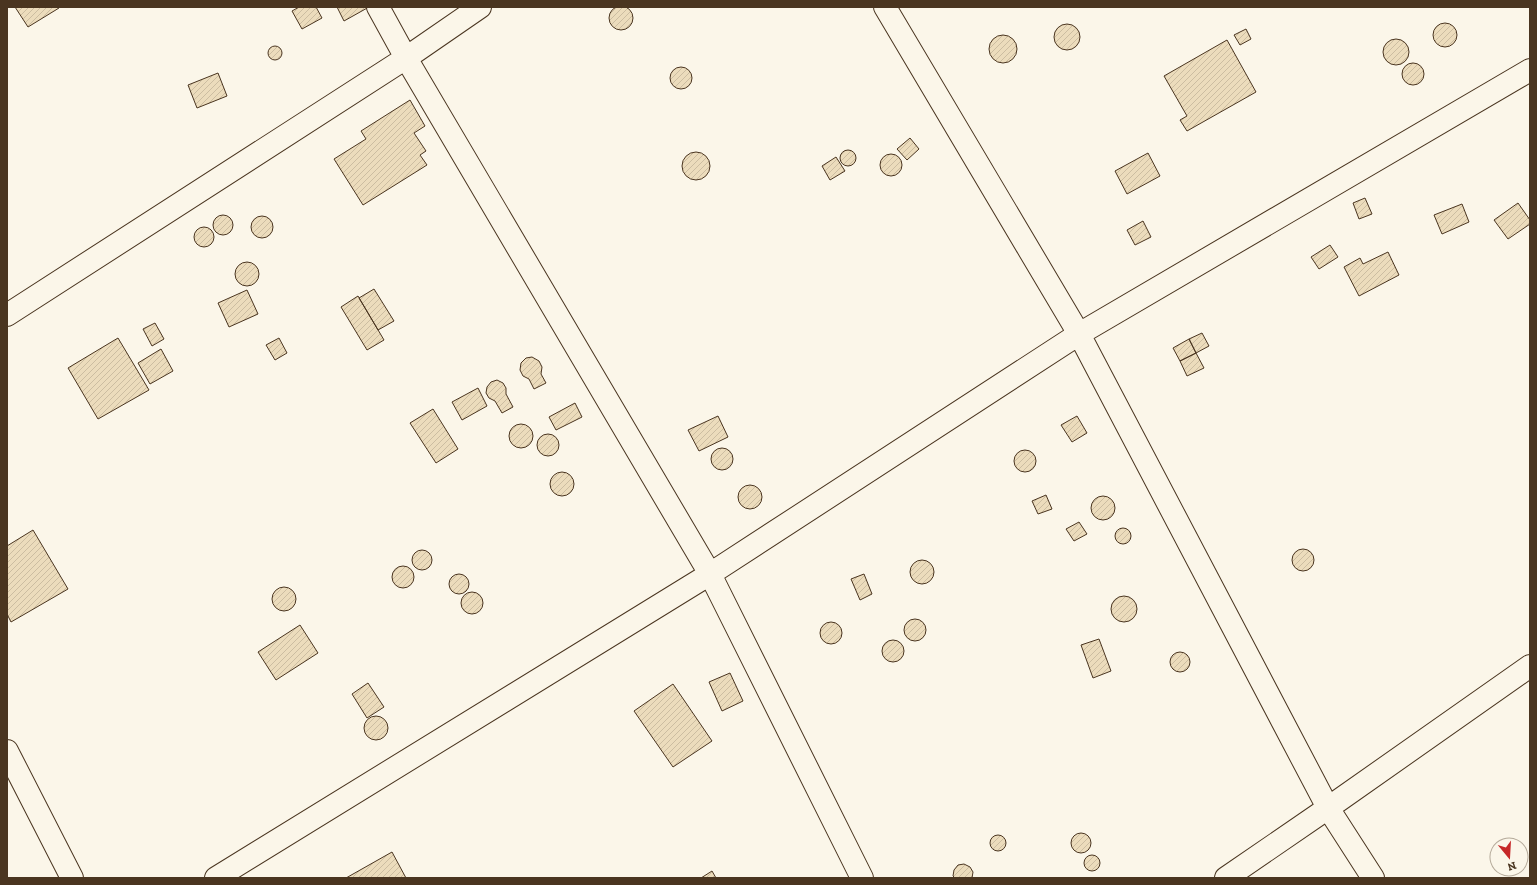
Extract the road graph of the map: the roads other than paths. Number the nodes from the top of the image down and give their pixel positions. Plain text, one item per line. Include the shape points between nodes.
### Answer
1 (378, 7) edge
2 (480, 7) edge
3 (886, 7) edge
4 (406, 58) junction
5 (1530, 70) edge
6 (7, 315) edge
7 (1079, 334) junction
8 (710, 574) junction
9 (1530, 666) edge
10 (7, 751) edge
11 (1328, 808) junction
12 (72, 878) edge
13 (216, 878) edge
14 (862, 878) edge
15 (1226, 878) edge
16 (1373, 878) edge

1 - 4 street
2 - 4 street
3 - 7 street
4 - 6 street
4 - 8 street
5 - 7 street
7 - 8 street
7 - 11 street
8 - 13 street
8 - 14 street
9 - 11 street
10 - 12 street
11 - 15 street
11 - 16 street

